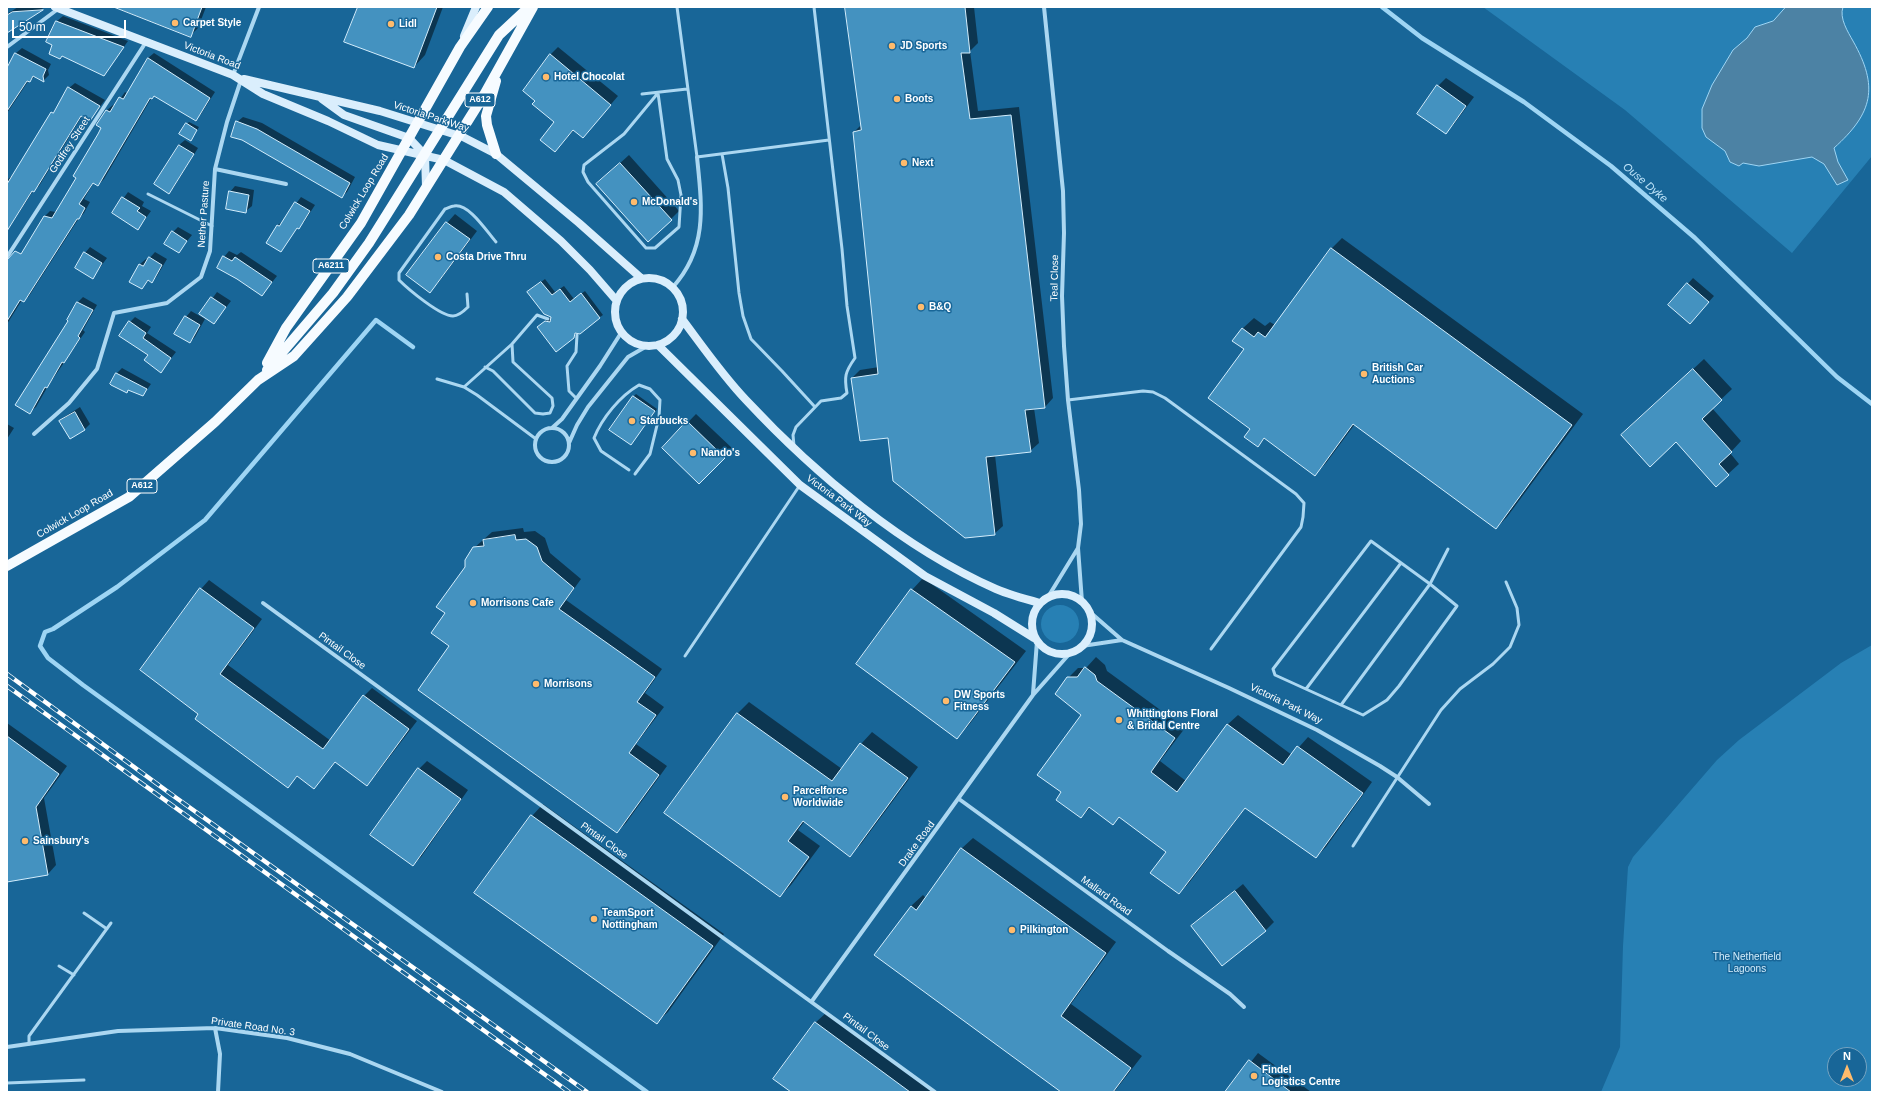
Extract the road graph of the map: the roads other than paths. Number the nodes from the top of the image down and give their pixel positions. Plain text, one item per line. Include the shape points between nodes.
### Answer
1 (259, 7) edge
2 (476, 7) edge
3 (488, 7) edge
4 (530, 7) edge
5 (533, 7) edge
6 (677, 7) edge
7 (814, 7) edge
8 (1044, 7) edge
9 (57, 8) edge
10 (146, 42) junction
11 (7, 47) edge
12 (460, 48) junction
13 (501, 64) junction
14 (233, 75) junction
15 (241, 79) junction
16 (687, 89) junction
17 (658, 93) junction
18 (642, 94) dead end
19 (318, 96) junction
20 (417, 123) junction
21 (439, 130) junction
22 (458, 136) junction
23 (409, 138) junction
24 (830, 140) junction
25 (403, 150) junction
26 (496, 154) junction
27 (722, 154) junction
28 (425, 155) junction
29 (696, 157) junction
30 (444, 160) junction
31 (215, 169) junction
32 (286, 184) dead end
33 (426, 187) junction
34 (148, 194) dead end
35 (212, 226) junction
36 (496, 242) dead end
37 (7, 257) edge
38 (641, 278) junction
39 (673, 287) junction
40 (467, 294) dead end
41 (616, 300) junction
42 (548, 319) dead end
43 (682, 320) junction
44 (621, 333) junction
45 (577, 335) dead end
46 (512, 344) junction
47 (658, 345) junction
48 (647, 346) junction
49 (485, 368) junction
50 (437, 379) dead end
51 (258, 380) junction
52 (464, 387) junction
53 (576, 398) junction
54 (1068, 400) junction
55 (815, 407) junction
56 (552, 428) junction
57 (34, 434) dead end
58 (536, 439) junction
59 (569, 443) junction
60 (794, 448) junction
61 (629, 470) dead end
62 (635, 474) dead end
63 (800, 484) junction
64 (1078, 548) junction
65 (1448, 550) dead end
66 (1401, 563) junction
67 (7, 566) edge
68 (1506, 582) dead end
69 (1430, 584) junction
70 (1048, 596) junction
71 (1082, 602) junction
72 (263, 603) dead end
73 (1040, 603) junction
74 (1091, 613) junction
75 (1036, 640) junction
76 (1122, 640) junction
77 (1082, 646) junction
78 (1211, 649) dead end
79 (1071, 652) junction
80 (685, 656) dead end
81 (1306, 689) junction
82 (1033, 695) junction
83 (1341, 705) junction
84 (1396, 777) junction
85 (959, 799) junction
86 (1430, 804) dead end
87 (1353, 846) dead end
88 (84, 913) dead end
89 (112, 923) dead end
90 (107, 929) junction
91 (60, 966) dead end
92 (74, 975) junction
93 (812, 1001) junction
94 (1244, 1007) dead end
95 (215, 1028) junction
96 (29, 1044) junction
97 (7, 1046) edge
98 (84, 1080) dead end
99 (7, 1083) edge
100 (218, 1092) edge
101 (442, 1092) edge
102 (935, 1092) edge

1 - 14 street
2 - 12 street, Colwick Loop Road
3 - 12 main road
4 - 21 main road via 499,35
5 - 13 main road, A612
6 - 16 lane
7 - 24 lane
8 - 54 street, Teal Close via 1063,191 1062,296
9 - 10 street, Victoria Road
9 - 11 street
10 - 14 street, Victoria Road
10 - 37 street, Godfrey Street
12 - 20 main road, Colwick Loop Road / A6211
13 - 22 main road, A612
13 - 26 main road via 486,116
14 - 15 street, Victoria Road
15 - 19 street, Victoria Park Way
15 - 25 street, Victoria Road via 263,94 378,145
15 - 31 street, Nether Pasture
16 - 17 lane
16 - 29 lane
17 - 17 lane via 667,159 678,180 681,195 679,227 655,248 646,248 588,182 583,172 584,165 624,134
17 - 18 lane
19 - 20 street, Victoria Park Way
19 - 23 street via 344,115
20 - 21 street, Victoria Park Way
20 - 23 main road, Colwick Loop Road / A6211
21 - 22 street, Victoria Park Way
21 - 28 main road
22 - 26 street, Victoria Park Way
22 - 30 main road, Colwick Loop Road / A612
23 - 25 main road, Colwick Loop Road / A6211
23 - 28 street
24 - 27 lane
24 - 55 lane via 847,306 855,358 844,378 847,393 841,398 821,401
25 - 28 street
25 - 51 main road, Colwick Loop Road / A6211 via 361,223 286,328
26 - 38 street, Victoria Park Way
27 - 29 lane
27 - 55 lane via 739,293 751,339
28 - 30 street
28 - 33 street
28 - 51 main road via 369,243 333,293
29 - 39 street via 701,198 698,244 693,259
30 - 33 main road, Colwick Loop Road / A612
30 - 41 street via 504,192 561,241
31 - 32 street, Nether Pasture
31 - 35 street, Nether Pasture
33 - 51 main road, Colwick Loop Road / A612 via 409,215 347,297 294,356
34 - 35 lane
35 - 57 street, Nether Pasture via 210,251 201,276 167,303 114,313 98,368 69,403
36 - 40 lane via 475,216 464,207 455,205 445,209 399,273 399,280 405,286 444,314 453,316 462,313 468,307
38 - 39 street via 660,279
38 - 41 street via 626,286
39 - 43 street via 681,300
41 - 44 street via 614,312
42 - 46 lane via 537,315
43 - 47 street via 678,331 669,340
43 - 60 street, Victoria Park Way via 746,400
44 - 48 street via 633,342
44 - 53 street
45 - 53 lane via 576,352 567,366 569,391
46 - 49 lane
46 - 49 lane via 513,362 552,398 553,406 550,413 535,413 493,370
47 - 48 street
47 - 63 street, Victoria Park Way
48 - 59 street via 628,357 588,407
49 - 52 lane
50 - 52 lane
51 - 67 main road, Colwick Loop Road / A612 via 215,422 129,497
52 - 58 lane
53 - 56 street via 562,419
54 - 64 street, Teal Close via 1080,490 1081,524
54 - 78 lane via 1153,392 1242,453 1304,503 1300,527
55 - 60 lane via 796,427
56 - 58 street via 541,432
56 - 59 street via 564,433
58 - 59 street via 538,455 550,462 565,455
60 - 73 street, Victoria Park Way via 839,489 904,538 997,590
61 - 62 lane via 601,451 594,438 598,428 626,393 639,385 650,390 660,400 659,417 650,454
63 - 75 street, Victoria Park Way via 925,576 994,613
63 - 80 lane
64 - 70 street, Teal Close
64 - 71 street, Teal Close
65 - 69 lane
66 - 69 lane
66 - 81 lane
66 - 81 lane via 1371,541 1273,669 1276,675
68 - 84 lane via 1517,608 1519,625 1510,647 1493,664 1460,689 1441,710
69 - 83 lane
69 - 83 lane via 1457,606 1399,686 1387,700 1363,715
70 - 71 street via 1068,594
70 - 73 street
71 - 74 street
72 - 93 street, Pintail Close
73 - 75 street via 1033,612 1031,625
74 - 76 street, Victoria Park Way
74 - 77 street via 1092,626
75 - 79 street via 1048,651
75 - 82 street
76 - 77 street
76 - 84 street, Victoria Park Way via 1317,730
77 - 79 street
79 - 82 street, Drake Road
81 - 83 lane
82 - 85 street, Drake Road
84 - 86 street, Victoria Park Way
84 - 87 lane
85 - 93 street, Drake Road
85 - 94 street, Mallard Road via 1230,994
88 - 90 lane
89 - 90 lane
90 - 92 lane
91 - 92 lane
92 - 96 lane via 29,1036
93 - 102 street, Pintail Close
95 - 96 street, Private Road No. 3 via 118,1030
95 - 100 street via 220,1054
95 - 101 street, Private Road No. 3 via 287,1038 350,1054
96 - 97 street, Private Road No. 3
98 - 99 lane

